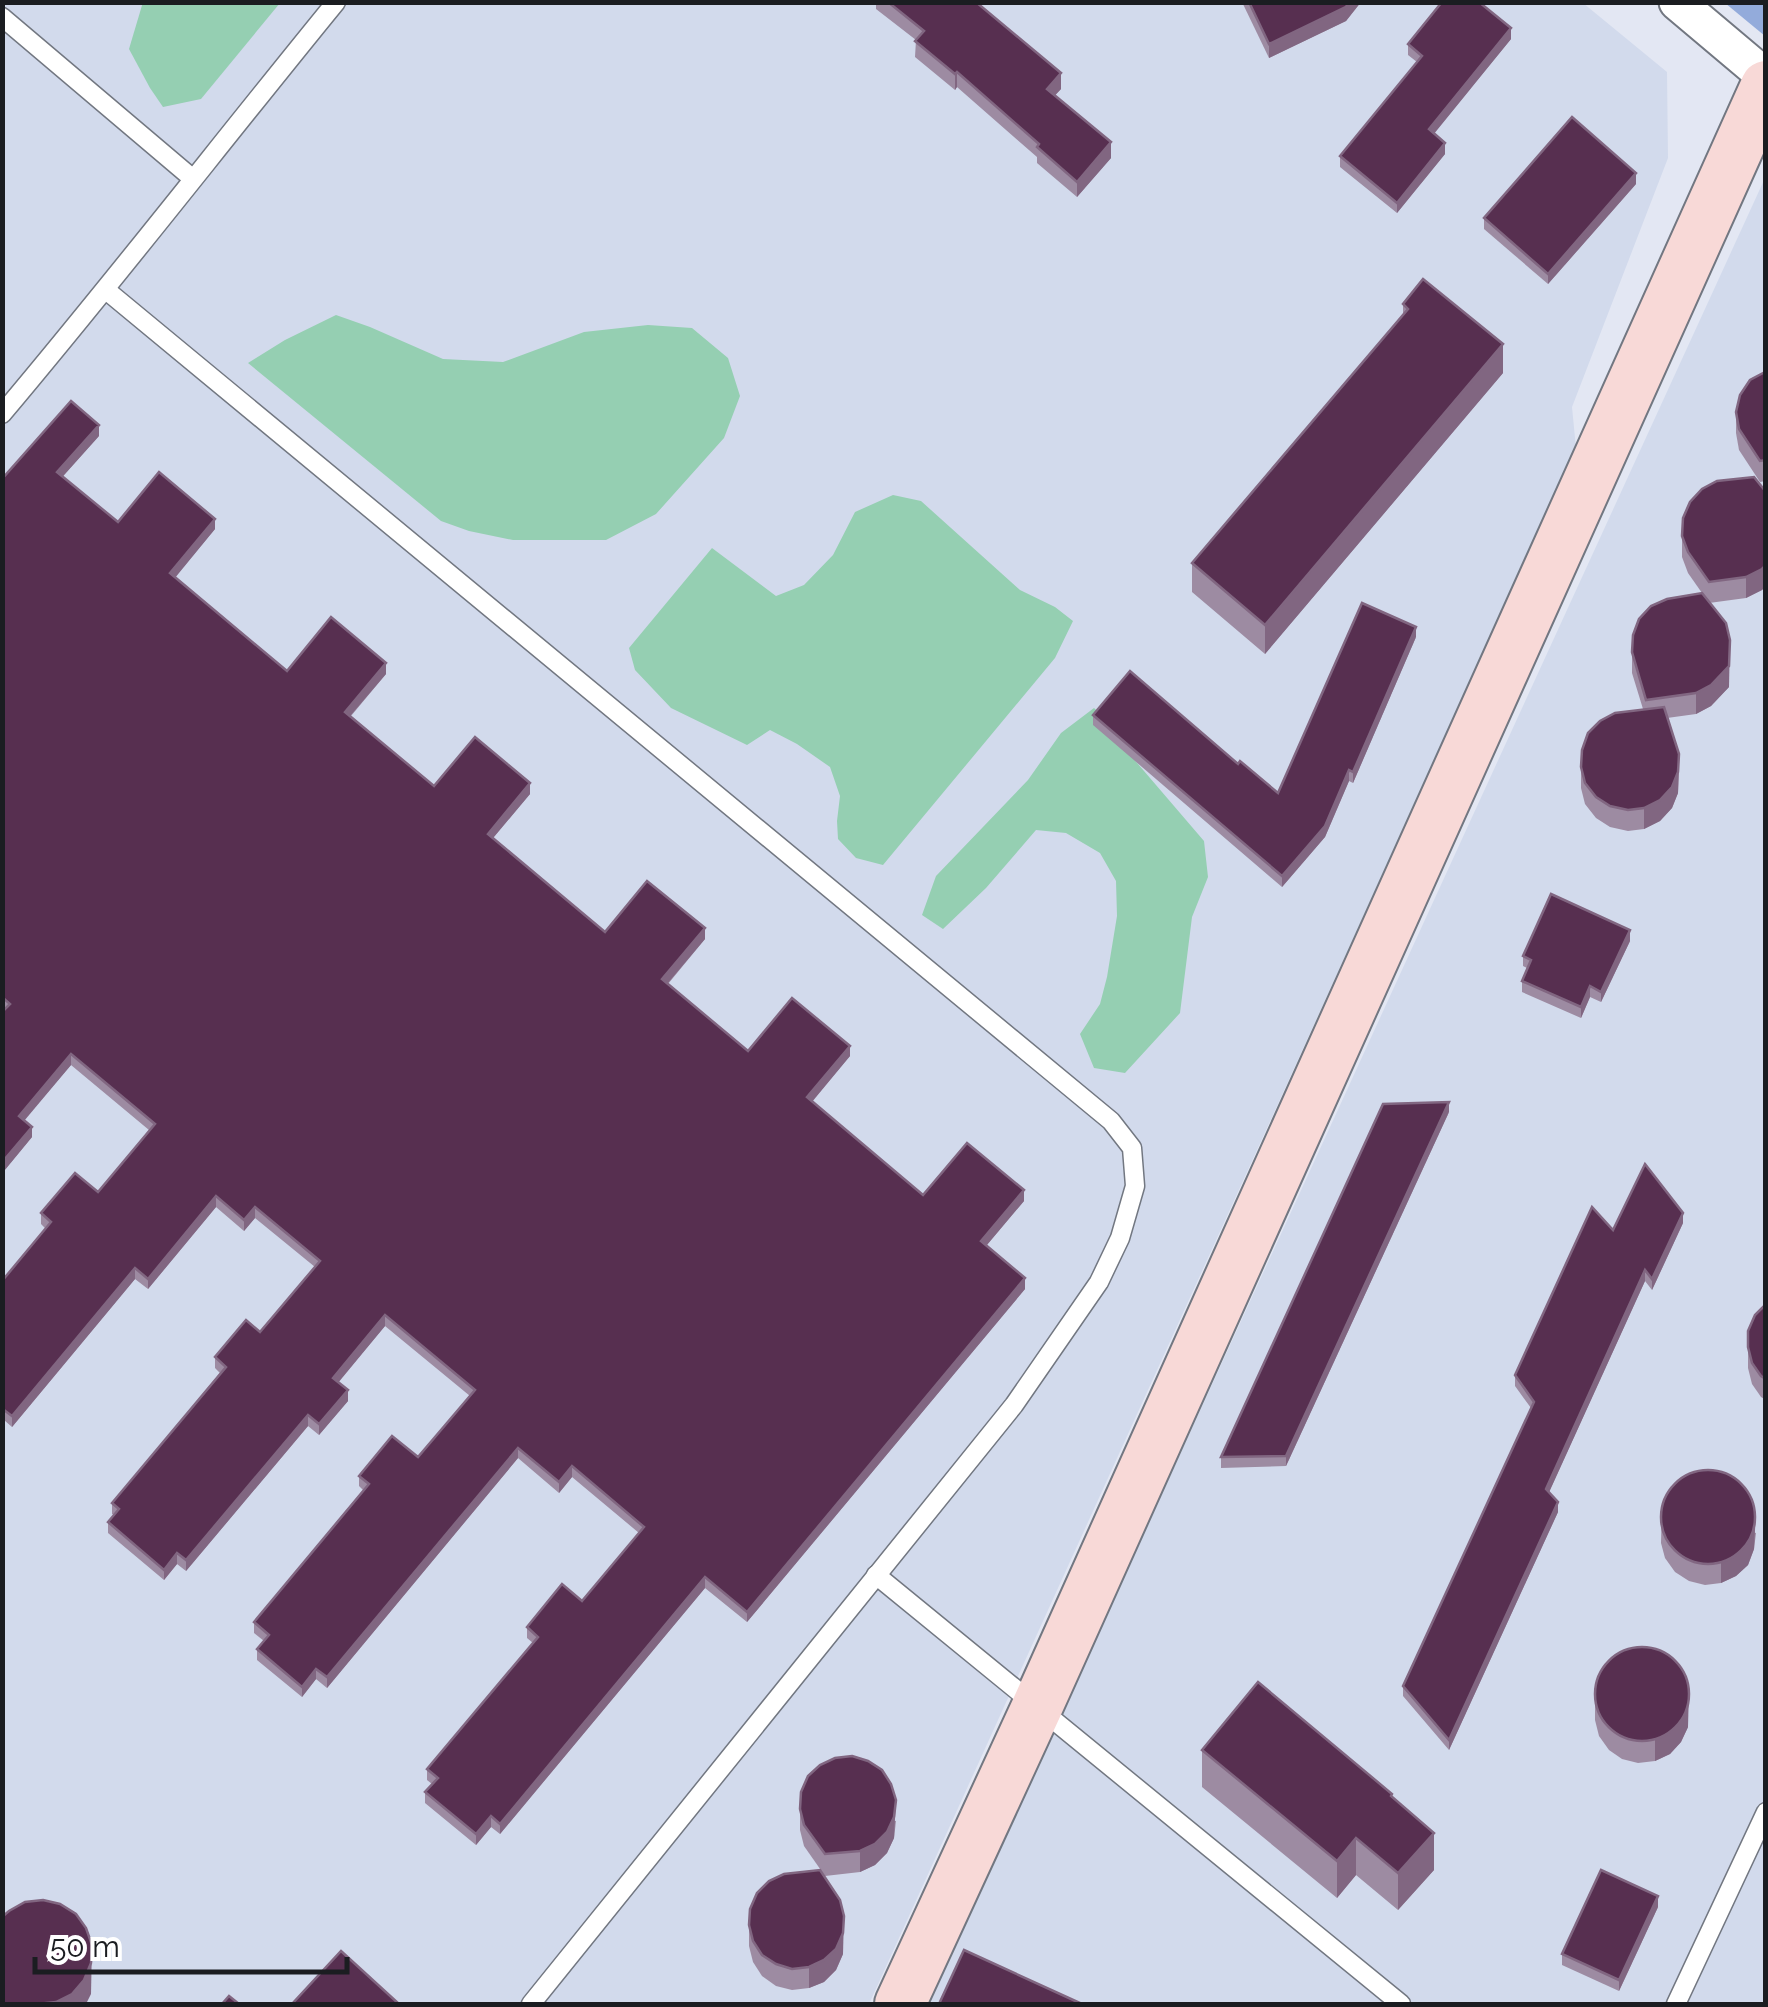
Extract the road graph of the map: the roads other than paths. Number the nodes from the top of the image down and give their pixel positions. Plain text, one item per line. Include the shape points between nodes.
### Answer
1 (336, 2) edge
2 (1677, 2) edge
3 (2, 17) edge
4 (1766, 76) edge
5 (1766, 86) edge
6 (192, 178) junction
7 (106, 290) junction
8 (2, 414) edge
9 (876, 1575) junction
10 (1038, 1707) junction
11 (1766, 1812) edge
12 (531, 2004) edge
13 (900, 2004) edge
14 (1401, 2004) edge
15 (1676, 2004) edge

1 - 6 lane
2 - 4 street
3 - 6 lane
5 - 10 street
6 - 7 lane
7 - 8 lane
7 - 9 lane via 1110,1121 1132,1148 1135,1186 1099,1282 1014,1405
9 - 10 lane
9 - 12 lane
10 - 13 street
10 - 14 lane
11 - 15 lane

